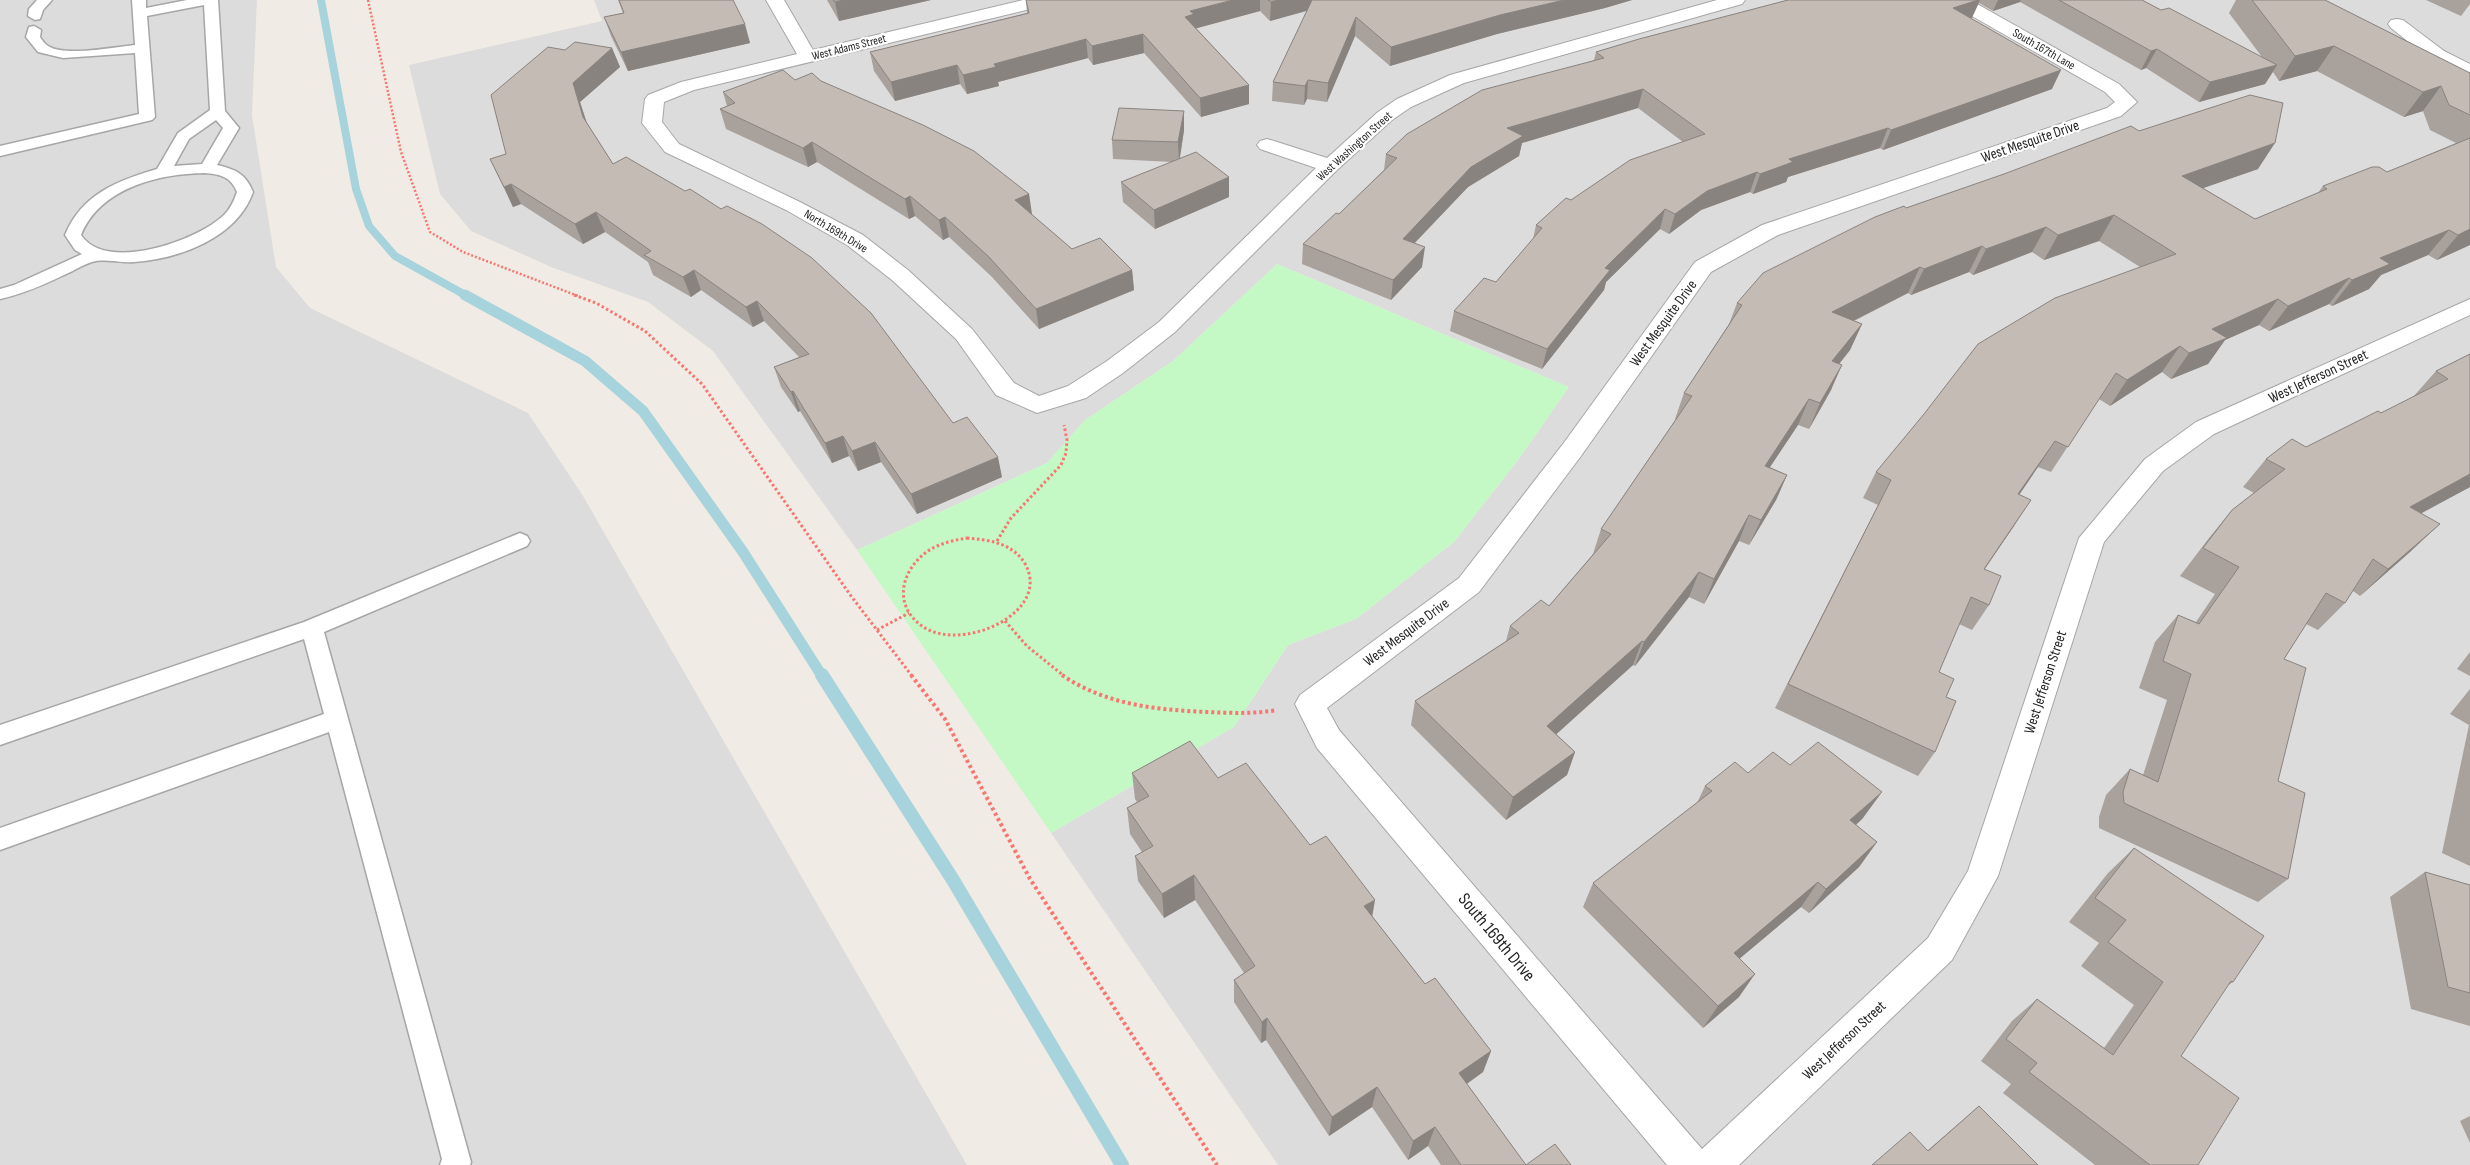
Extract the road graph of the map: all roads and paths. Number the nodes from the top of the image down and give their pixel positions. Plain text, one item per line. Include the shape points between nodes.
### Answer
1 (45, 0) edge
2 (210, 0) edge
3 (368, 0) edge
4 (775, 0) edge
5 (1046, 0) edge
6 (1736, 0) edge
7 (1957, 0) edge
8 (139, 7) edge
9 (2397, 24) dead end
10 (142, 48) junction
11 (808, 57) junction
12 (2470, 71) edge
13 (655, 99) joint
14 (2127, 102) joint
15 (218, 112) junction
16 (1267, 145) dead end
17 (0, 151) edge
18 (1330, 166) junction
19 (207, 168) junction
20 (163, 172) junction
21 (96, 254) junction
22 (0, 294) edge
23 (2470, 306) edge
24 (1046, 402) junction
25 (520, 541) dead end
26 (997, 542) junction
27 (909, 614) junction
28 (1005, 621) junction
29 (312, 628) junction
30 (877, 630) junction
31 (1310, 704) junction
32 (337, 719) junction
33 (0, 735) edge
34 (0, 839) edge
35 (454, 1165) edge
36 (1217, 1165) edge
37 (1691, 1165) edge
38 (1712, 1165) edge

1 - 10 lane via 36,10 33,37 44,50 88,54
2 - 8 lane
2 - 15 lane
3 - 30 path via 402,152 430,232 463,252 596,303 645,331 702,384
4 - 11 street
5 - 11 street, West Adams Street
6 - 18 street, West Washington Street via 1478,73 1427,91 1385,116
7 - 14 street, South 167th Lane via 2112,88
8 - 10 lane
9 - 12 street via 2437,55
10 - 17 lane via 147,117
11 - 13 street, West Adams Street via 688,86
13 - 24 street, North 169th Drive via 652,123 672,148 793,206 855,240 900,275 964,334 1005,389
14 - 31 street, West Mesquite Drive via 2114,112 1770,230 1703,267 1572,450 1469,585
15 - 19 lane via 231,128
15 - 20 lane via 183,136
16 - 18 street
18 - 24 street, West Washington Street via 1168,327 1077,392
19 - 20 lane
19 - 21 lane via 227,172 240,180 245,192 240,206 226,221 205,236 148,255 120,258
20 - 21 lane via 110,192 90,206 77,221 74,235 80,247
21 - 22 lane via 20,289
23 - 38 street, West Jefferson Street via 2205,428 2154,465 2092,538 1982,876 1940,949
24 - 26 path via 1066,430 1066,458 1014,514
25 - 29 lane
26 - 27 path via 986,538 967,538 929,550 905,576 902,591
26 - 28 path via 1018,552 1027,564 1031,578 1028,594 1020,609
27 - 28 path via 928,629 945,634 966,635
27 - 30 path
28 - 31 path via 1043,662 1081,687 1116,703 1152,710 1262,713
29 - 32 lane
29 - 33 lane
30 - 36 path via 945,719 1030,879
31 - 37 street, South 169th Drive via 1328,739
32 - 34 lane
32 - 35 lane via 456,1162

